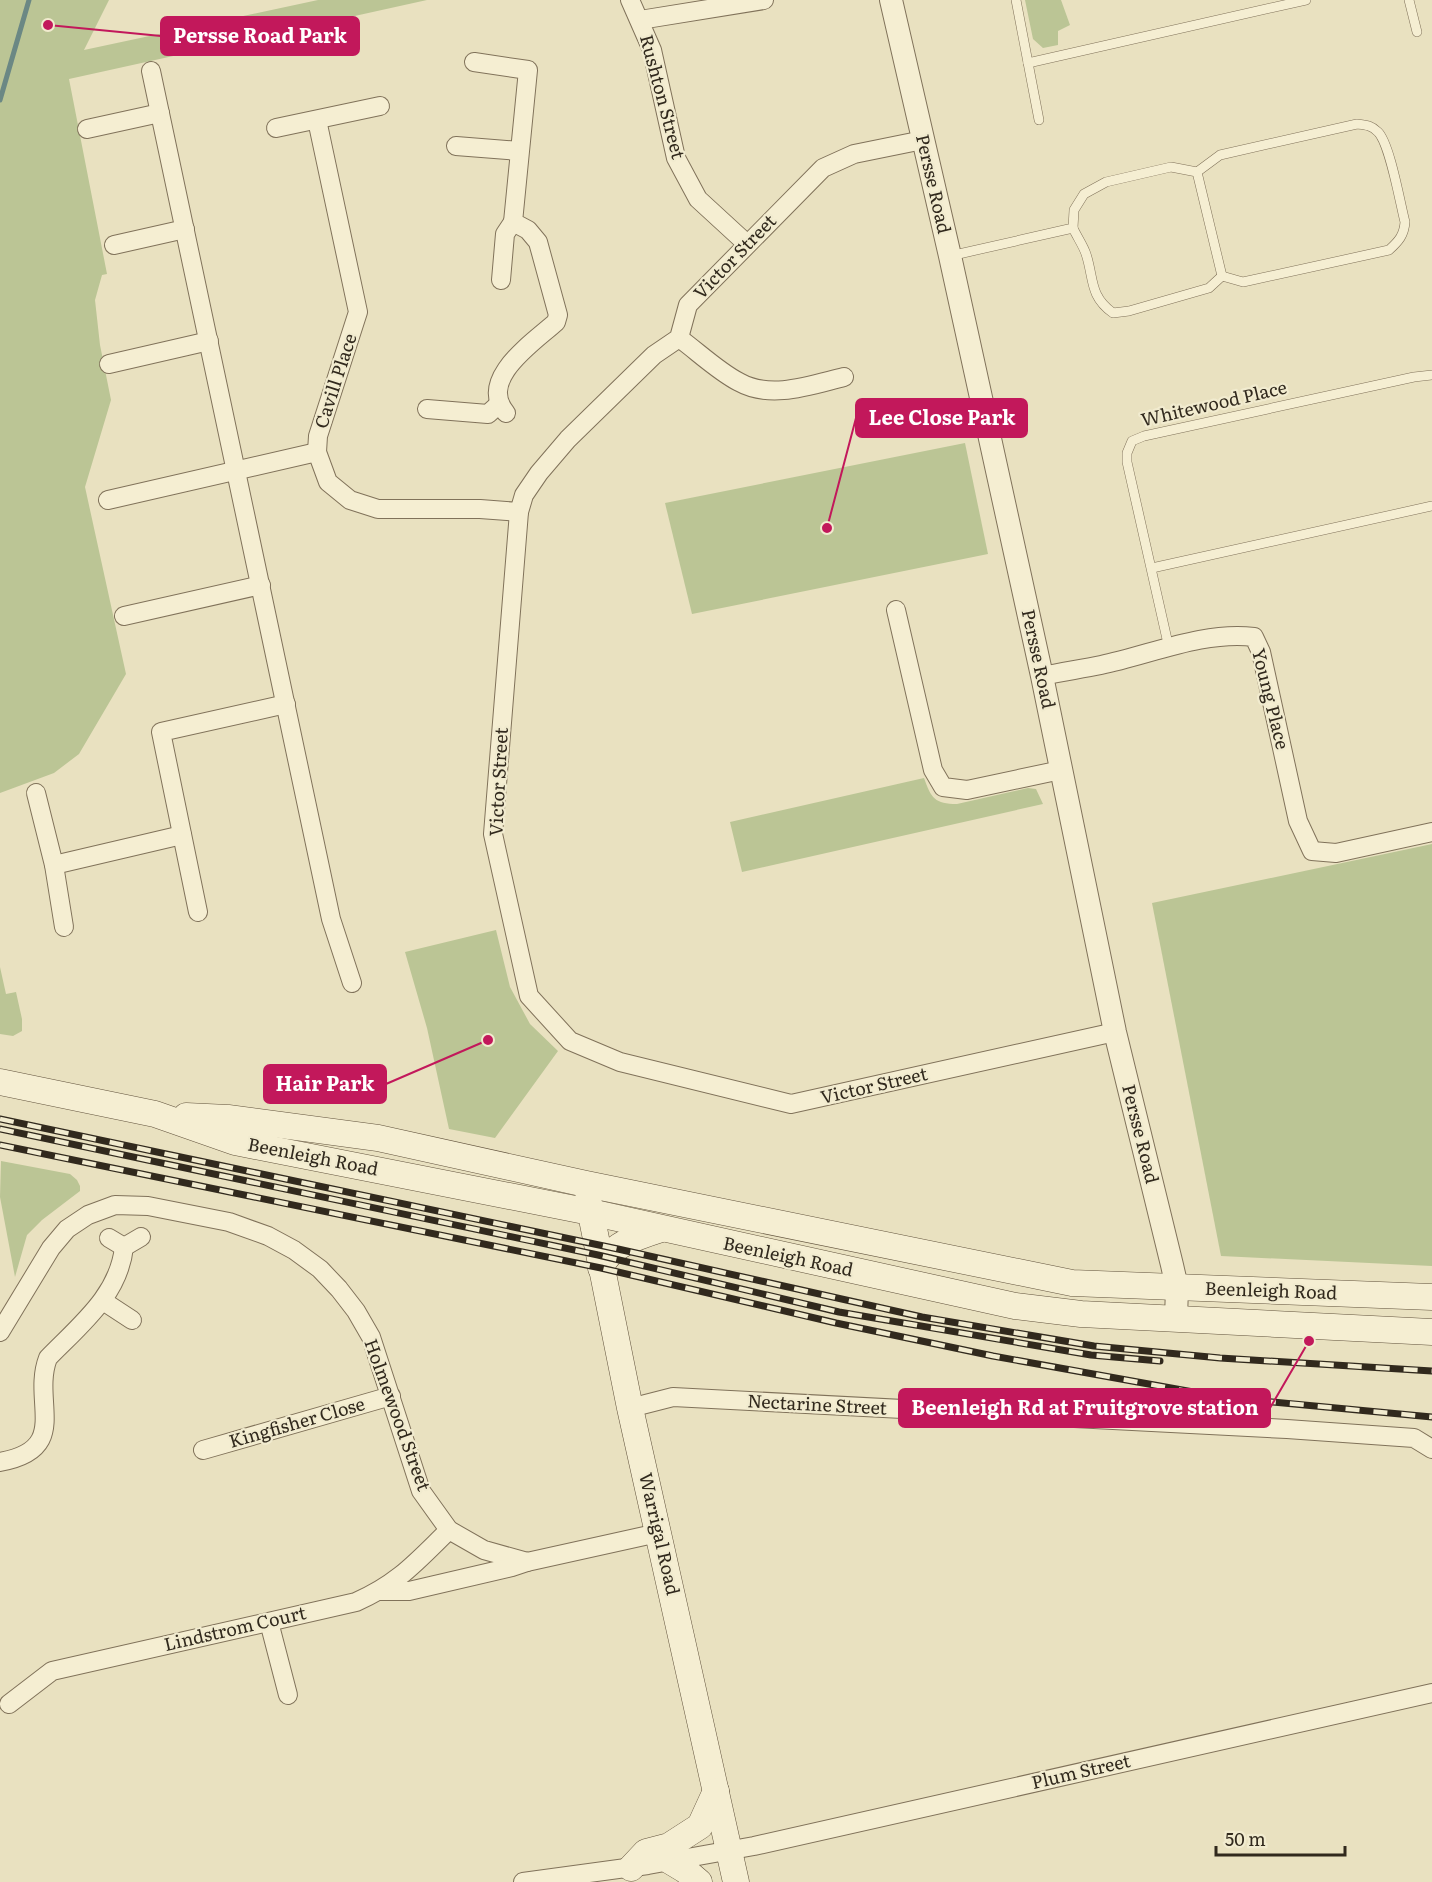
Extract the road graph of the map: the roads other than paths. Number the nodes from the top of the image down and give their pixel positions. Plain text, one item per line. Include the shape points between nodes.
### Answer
1 (630, 0) edge
2 (764, 0) edge
3 (891, 0) edge
4 (1016, 0) edge
5 (1306, 0) edge
6 (1409, 0) edge
7 (640, 20) junction
8 (1417, 32) dead end
9 (474, 62) dead end
10 (1028, 63) junction
11 (151, 71) dead end
12 (380, 106) dead end
13 (160, 113) junction
14 (317, 120) junction
15 (1039, 120) dead end
16 (276, 128) dead end
17 (87, 129) dead end
18 (923, 140) junction
19 (456, 146) dead end
20 (519, 151) junction
21 (1197, 172) junction
22 (513, 222) junction
23 (1073, 228) junction
24 (184, 229) junction
25 (747, 244) junction
26 (114, 245) dead end
27 (950, 256) junction
28 (1222, 276) junction
29 (501, 280) dead end
30 (679, 338) junction
31 (209, 341) junction
32 (109, 363) dead end
33 (1432, 375) edge
34 (844, 377) dead end
35 (427, 409) dead end
36 (317, 452) junction
37 (236, 471) junction
38 (108, 500) dead end
39 (1432, 506) edge
40 (519, 512) junction
41 (1152, 567) junction
42 (261, 585) junction
43 (896, 610) dead end
44 (124, 616) dead end
45 (1169, 648) junction
46 (1042, 676) junction
47 (286, 704) junction
48 (1061, 770) junction
49 (36, 793) dead end
50 (1432, 832) edge
51 (182, 835) junction
52 (54, 865) junction
53 (198, 912) dead end
54 (64, 927) dead end
55 (328, 955) dead end
56 (345, 962) junction
57 (352, 983) dead end
58 (1115, 1032) junction
59 (0, 1082) edge
60 (155, 1114) junction
61 (586, 1184) junction
62 (590, 1212) junction
63 (661, 1229) junction
64 (141, 1237) dead end
65 (601, 1268) junction
66 (1177, 1287) junction
67 (1432, 1297) edge
68 (103, 1301) junction
69 (1176, 1319) junction
70 (132, 1320) dead end
71 (0, 1332) edge
72 (1432, 1332) edge
73 (391, 1396) junction
74 (630, 1408) junction
75 (1432, 1449) edge
76 (203, 1450) dead end
77 (0, 1462) edge
78 (449, 1530) junction
79 (658, 1533) junction
80 (527, 1562) junction
81 (380, 1591) junction
82 (269, 1622) junction
83 (1432, 1693) edge
84 (288, 1695) dead end
85 (9, 1704) dead end
86 (716, 1791) junction
87 (729, 1851) junction
88 (670, 1861) junction
89 (631, 1868) junction
90 (523, 1882) edge
91 (699, 1882) edge
92 (736, 1882) edge

1 - 7 street, Rushton Street
2 - 7 street
3 - 18 street, Persse Road
4 - 10 lane
5 - 10 lane
6 - 8 lane
7 - 25 street, Rushton Street via 652,50 676,158 698,199
9 - 20 street via 528,70
10 - 15 lane
11 - 13 street
12 - 14 street
13 - 17 street
13 - 24 street
14 - 16 street
14 - 36 street, Cavill Place via 358,312 318,436
18 - 25 street, Victor Street via 854,154 823,168
18 - 27 street, Persse Road
19 - 20 street
20 - 22 street
21 - 23 lane via 1171,167 1106,182 1084,194 1074,210
21 - 28 lane
21 - 28 lane via 1220,155 1357,124 1370,126 1380,134 1386,147 1405,222 1404,233 1389,250 1243,282
22 - 29 street via 506,234
22 - 35 street via 528,230 538,242 558,315 556,322 505,369 498,386 502,408 488,414
23 - 27 lane
23 - 28 lane via 1086,254 1095,294 1113,313 1209,288
24 - 26 street
24 - 31 street
25 - 30 street, Victor Street via 688,305
27 - 46 street, Persse Road
30 - 34 street via 739,383 759,389 785,390
30 - 40 street, Victor Street via 654,355 568,439 524,495
31 - 32 street
31 - 37 street
33 - 41 lane, Whitewood Place via 1132,441 1126,453 1127,462
36 - 37 street
36 - 40 street, Cavill Place via 328,482 350,500 378,509
37 - 38 street
37 - 42 street
39 - 41 lane
40 - 58 street, Victor Street via 493,834 529,996 570,1041 620,1062 791,1104
41 - 45 lane, Whitewood Place
42 - 44 street
42 - 47 street
43 - 48 street via 933,770 943,787 967,790
45 - 46 street, Young Place
45 - 50 street, Young Place via 1232,634 1254,637 1261,652 1298,821 1312,851 1336,853
46 - 48 street, Persse Road
47 - 51 street via 161,732
47 - 56 street
48 - 58 street, Persse Road
49 - 52 street
51 - 52 street
51 - 53 street
52 - 54 street
55 - 56 street
56 - 57 street
58 - 66 street, Persse Road
59 - 60 main road, Beenleigh Road
60 - 61 main road, Beenleigh Road via 228,1118 378,1138
60 - 62 main road, Beenleigh Road via 235,1142
61 - 62 main road, Warrigal Road
61 - 66 main road, Beenleigh Road via 1072,1282
62 - 63 main road, Beenleigh Road
62 - 65 main road, Warrigal Road
63 - 65 main road via 623,1245 605,1257
63 - 69 main road, Beenleigh Road via 1015,1306
64 - 68 street via 117,1242 122,1265
65 - 74 main road, Warrigal Road
66 - 67 main road, Beenleigh Road
66 - 69 street, Persse Road
68 - 70 street
68 - 77 street via 48,1358 44,1369 44,1434 29,1453
69 - 72 main road, Beenleigh Road
71 - 73 street, Holmewood Street via 51,1248 67,1229 87,1215 115,1205 148,1206 229,1222 268,1236 320,1269 350,1303 371,1337
73 - 76 street, Kingfisher Close
73 - 78 street, Holmewood Street via 421,1491
74 - 75 street, Nectarine Street via 673,1398 827,1405 1414,1438
74 - 79 main road, Warrigal Road
78 - 80 street, Holmewood Street via 484,1550
78 - 81 street, Lindstrom Court via 401,1577
79 - 80 street, Holmewood Street
79 - 86 main road, Warrigal Road
80 - 81 street via 409,1591
81 - 82 street, Lindstrom Court via 356,1602
82 - 84 street
82 - 85 street, Lindstrom Court via 52,1671
83 - 87 street, Plum Street
86 - 87 main road, Warrigal Road
86 - 89 main road via 700,1826 669,1846 646,1852
87 - 88 street, Plum Street
87 - 92 main road, Warrigal Road
88 - 89 street, Plum Street
88 - 91 main road
89 - 90 street, Plum Street

